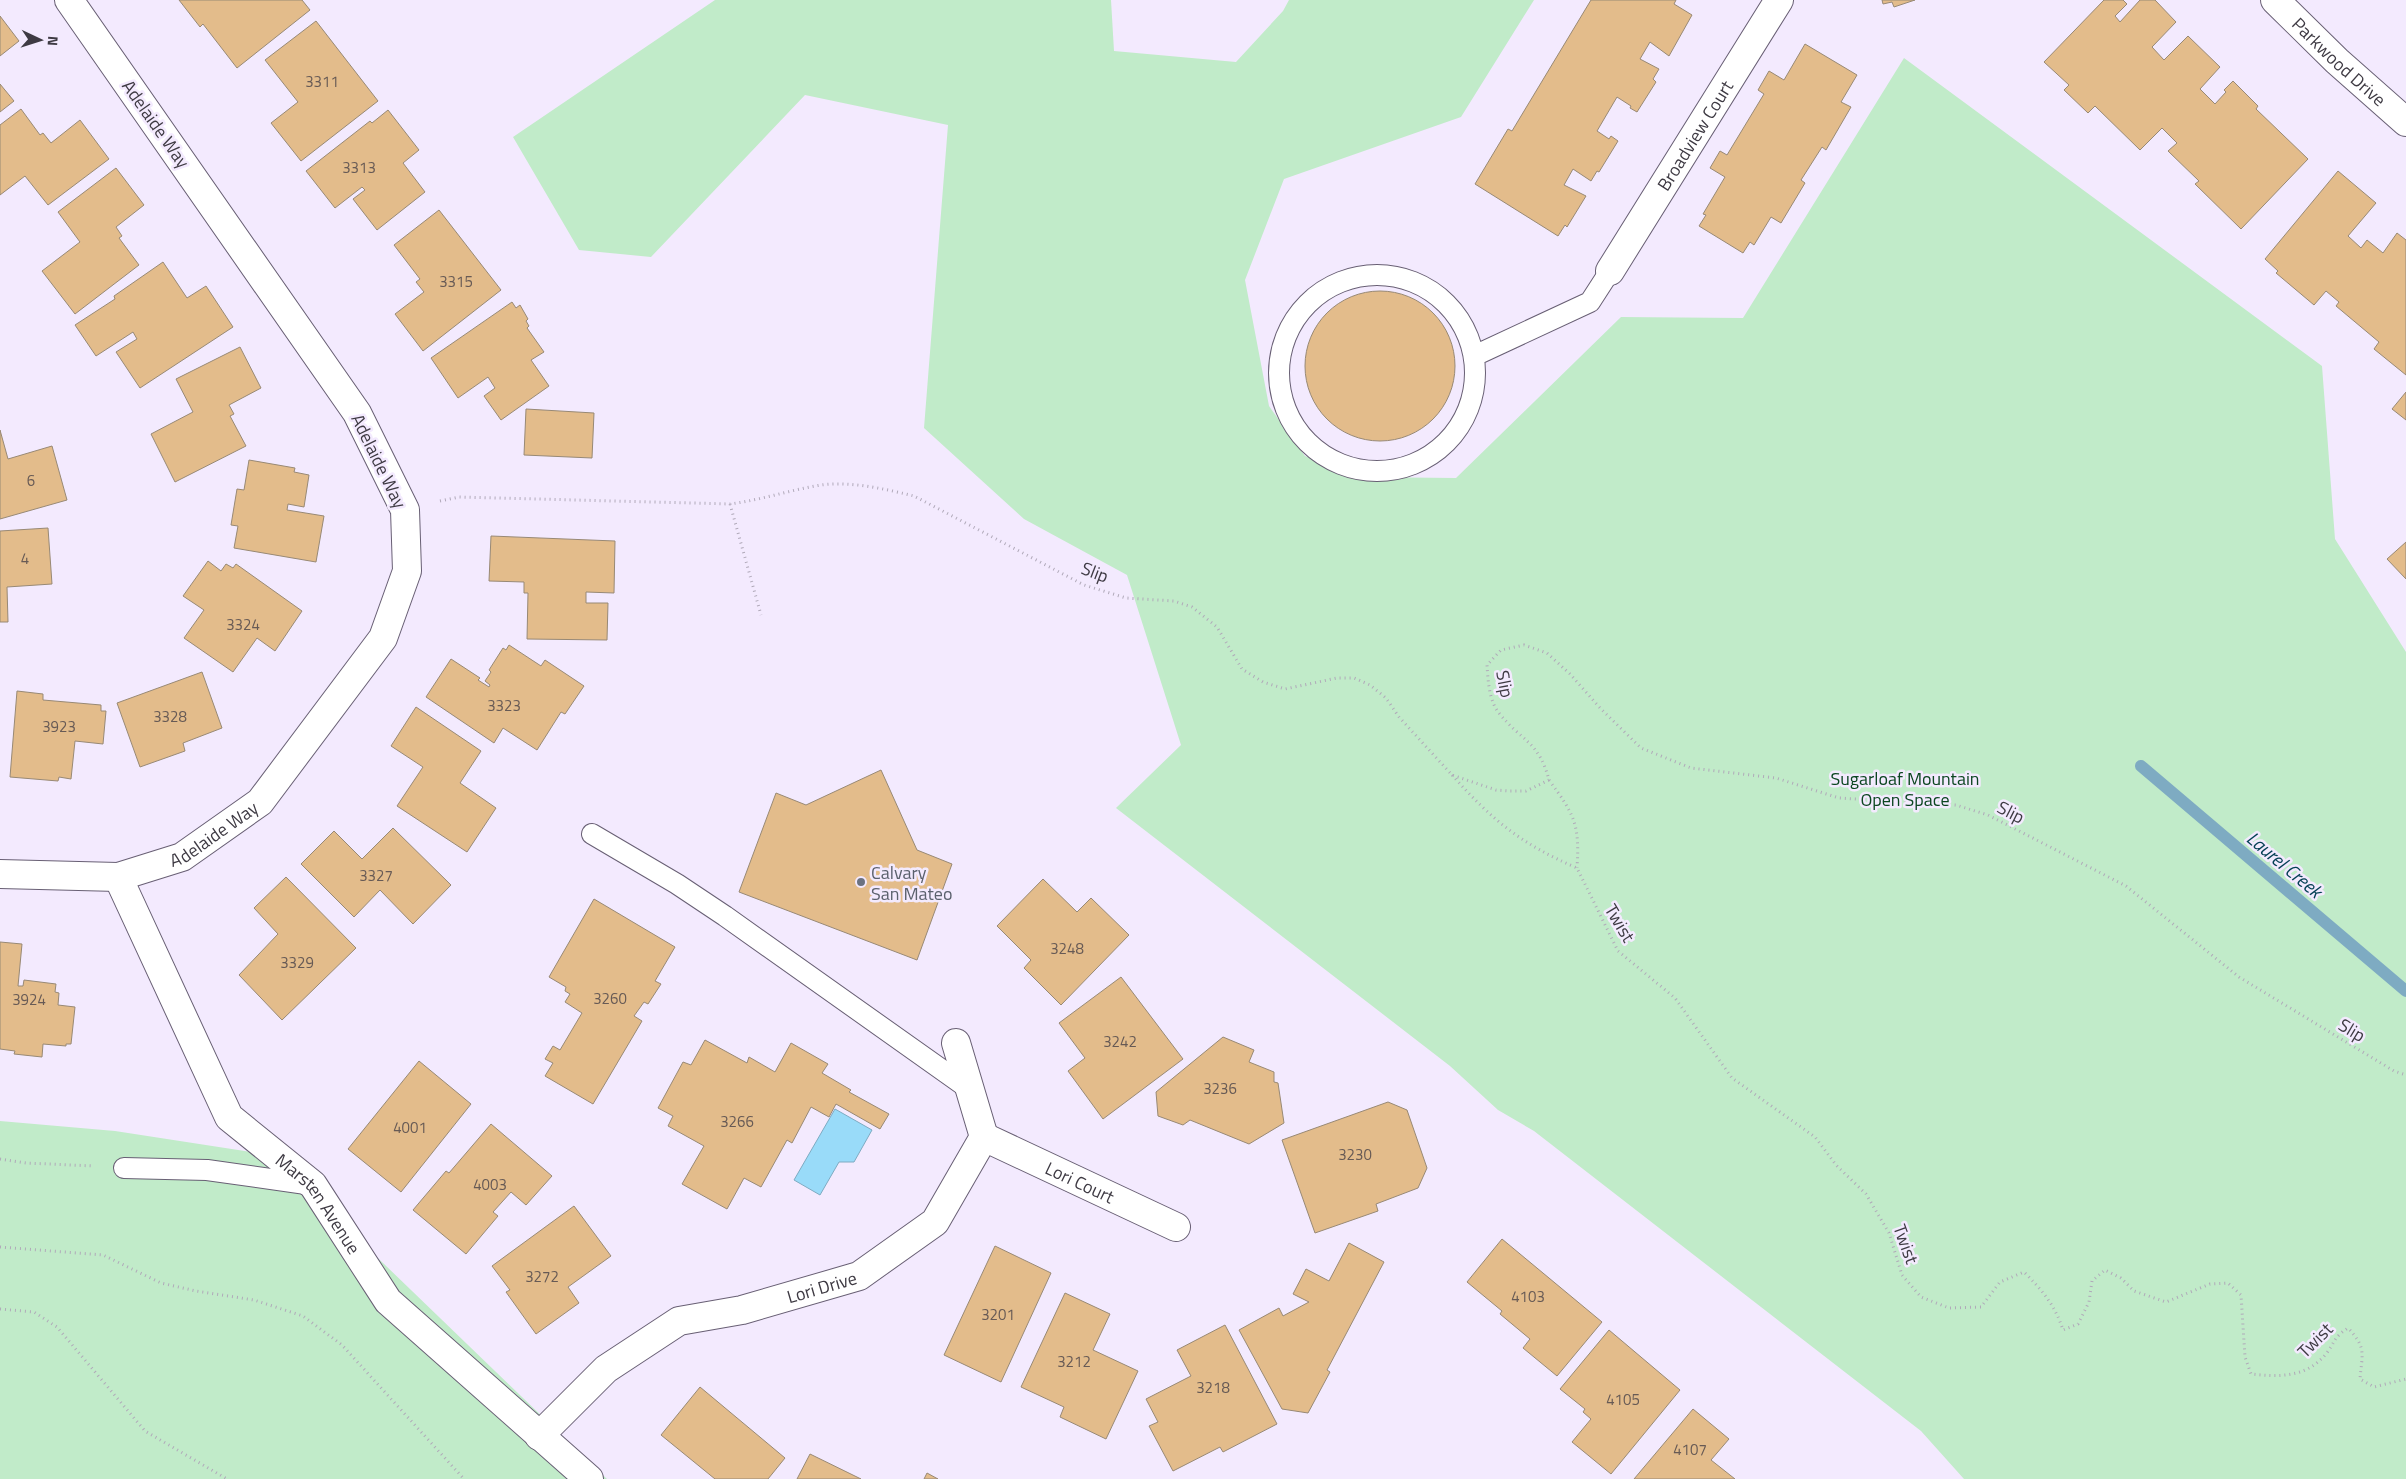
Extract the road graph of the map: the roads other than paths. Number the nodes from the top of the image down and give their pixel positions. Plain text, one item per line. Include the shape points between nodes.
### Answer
1 (69, 0) edge
2 (1779, 0) edge
3 (2275, 0) edge
4 (2406, 122) edge
5 (1610, 271) joint
6 (1474, 356) junction
7 (592, 834) dead end
8 (0, 874) edge
9 (118, 877) junction
10 (956, 1043) dead end
11 (970, 1089) junction
12 (984, 1137) junction
13 (124, 1168) road end
14 (312, 1184) junction
15 (1176, 1227) dead end
16 (539, 1436) junction
17 (589, 1479) edge

1 - 9 street, Adelaide Way via 357,413 405,510 407,571 383,638 260,802 182,857
2 - 5 street, Broadview Court
3 - 4 street, Parkwood Drive
5 - 6 lane via 1590,302
6 - 6 lane via 1474,389 1464,419 1445,445 1418,463 1387,472 1355,470 1325,457 1301,436 1285,408 1278,376 1284,344 1298,314 1322,292 1351,278 1384,274 1416,282 1443,300 1464,326
7 - 11 lane via 677,884
8 - 9 street, Adelaide Way
9 - 14 street, Marsten Avenue via 229,1117
10 - 11 street
11 - 12 street
12 - 15 street, Lori Court
12 - 16 street, Lori Drive via 935,1222 860,1276 742,1310 679,1321 606,1369
13 - 14 lane via 207,1170
14 - 16 street, Marsten Avenue via 388,1302
16 - 17 street, Marsten Avenue

